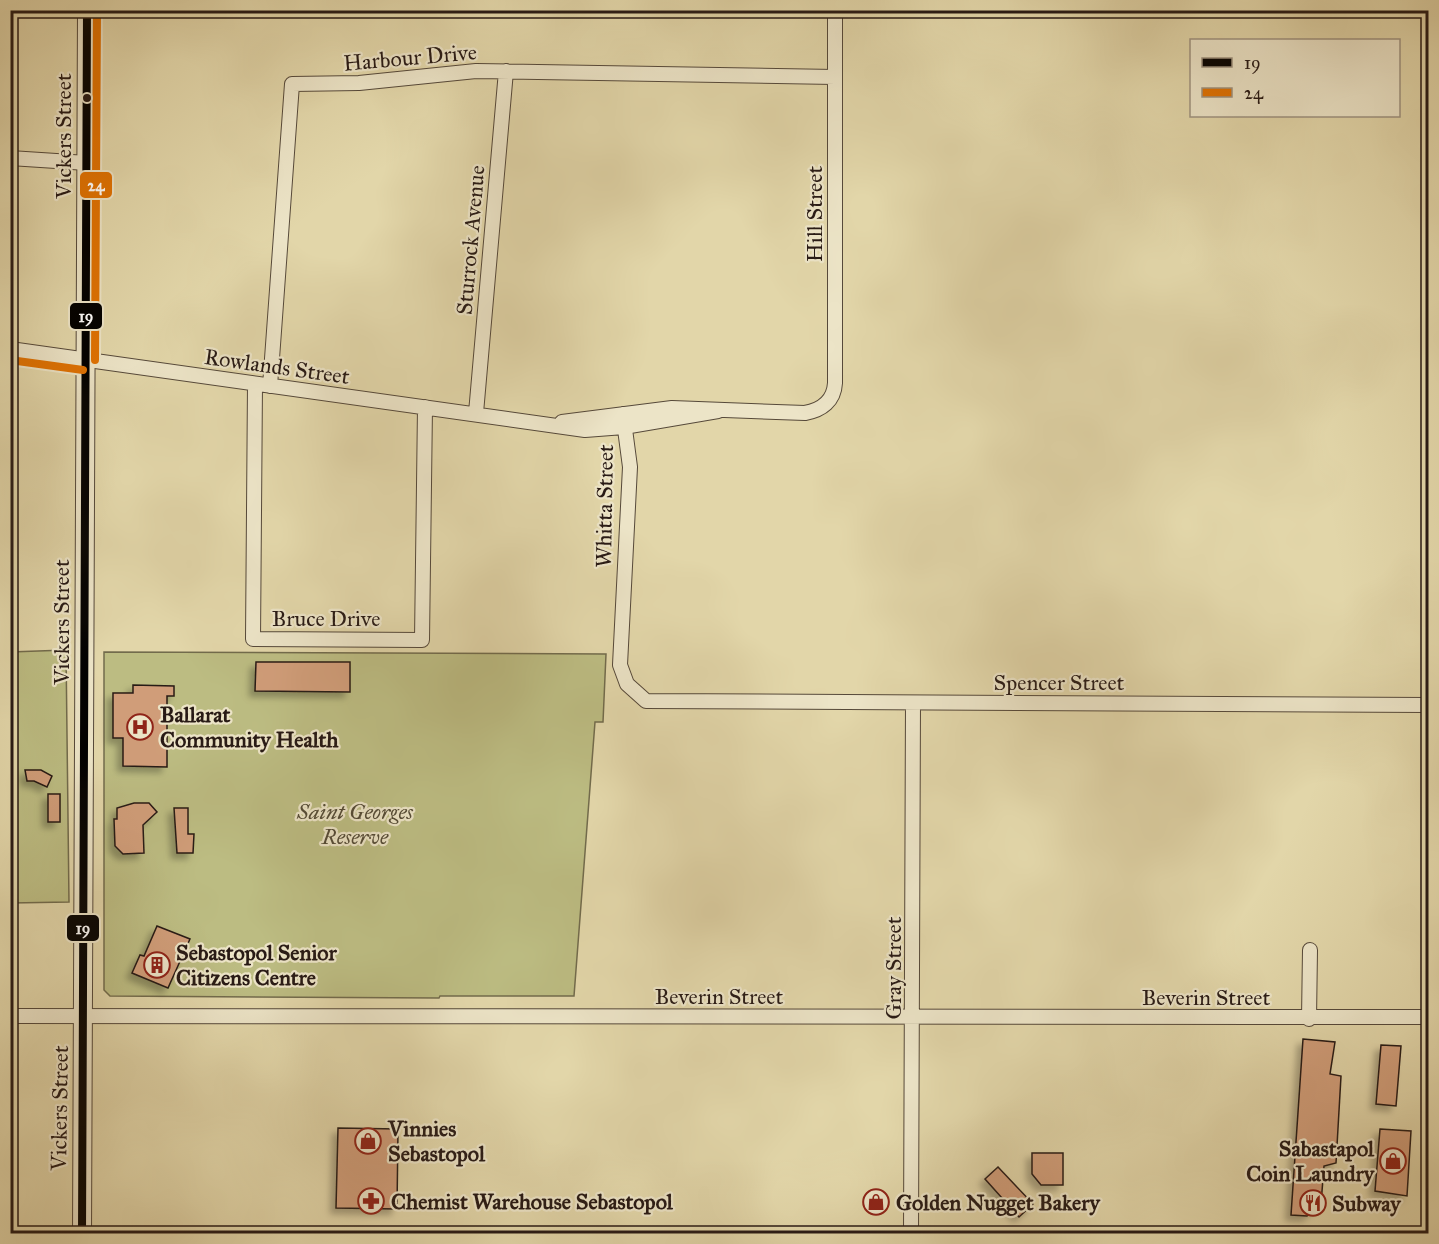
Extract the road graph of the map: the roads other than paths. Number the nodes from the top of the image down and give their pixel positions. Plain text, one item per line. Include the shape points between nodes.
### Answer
1 (87, 10) edge
2 (835, 10) edge
3 (506, 71) junction
4 (835, 76) junction
5 (10, 158) edge
6 (87, 163) junction
7 (10, 349) edge
8 (85, 360) junction
9 (255, 384) junction
10 (270, 386) junction
11 (425, 408) junction
12 (476, 413) junction
13 (819, 413) joint
14 (628, 422) junction
15 (642, 694) joint
16 (913, 703) junction
17 (1428, 705) edge
18 (1310, 950) dead end
19 (83, 1015) junction
20 (10, 1016) edge
21 (914, 1017) junction
22 (1428, 1017) edge
23 (1309, 1019) junction
24 (82, 1233) edge
25 (911, 1233) edge

1 - 6 street, Vickers Street
2 - 4 street, Hill Street
3 - 4 street, Harbour Drive
3 - 10 street, Harbour Drive via 352,84 292,84
3 - 12 street, Sturrock Avenue
4 - 13 street, Hill Street via 835,387
5 - 6 street
6 - 8 street, Vickers Street
7 - 8 street, Rowlands Street
8 - 9 street, Rowlands Street
8 - 19 street, Vickers Street
9 - 10 street, Rowlands Street
9 - 11 street, Bruce Drive via 253,639 422,640
10 - 11 street, Rowlands Street
11 - 12 street, Rowlands Street
12 - 14 street, Rowlands Street via 585,430
13 - 14 street, Rowlands Street via 718,411 663,414
14 - 15 street, Whitta Street via 640,475 629,661
15 - 16 street, Spencer Street via 689,702
16 - 17 street, Spencer Street
16 - 21 street, Gray Street
18 - 23 street
19 - 20 street, Beverin Street
19 - 21 street, Beverin Street
19 - 24 street, Vickers Street
21 - 23 street, Beverin Street
21 - 25 street, Gray Street
22 - 23 street, Beverin Street

